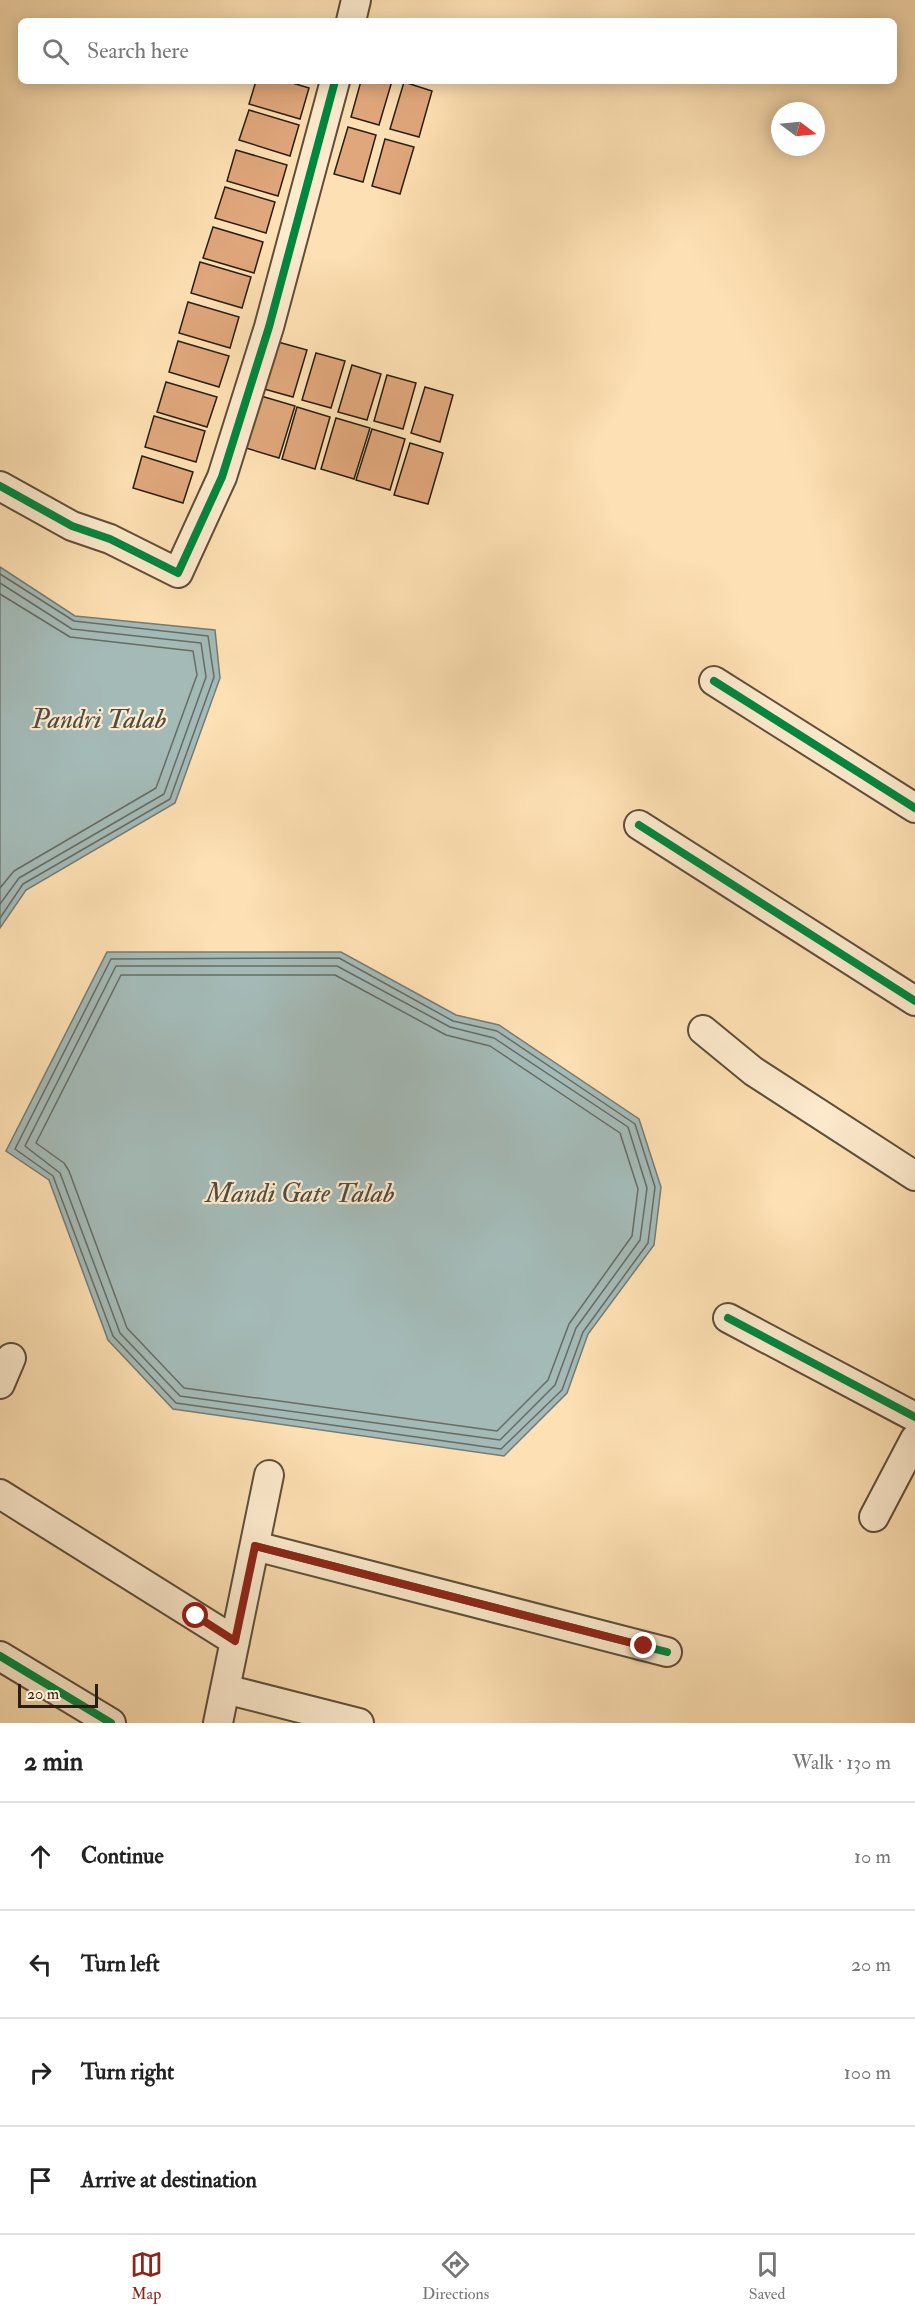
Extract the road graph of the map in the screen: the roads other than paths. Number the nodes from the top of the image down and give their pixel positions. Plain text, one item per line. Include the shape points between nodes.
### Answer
1 (356, 0) edge
2 (352, 18) edge
3 (334, 84) edge
4 (0, 486) edge
5 (714, 681) dead end
6 (915, 808) edge
7 (639, 825) dead end
8 (915, 1001) edge
9 (703, 1030) dead end
10 (915, 1176) edge
11 (728, 1318) dead end
12 (11, 1358) dead end
13 (0, 1384) edge
14 (915, 1417) edge
15 (915, 1439) edge
16 (269, 1475) dead end
17 (0, 1494) edge
18 (874, 1517) dead end
19 (255, 1546) junction
20 (235, 1641) junction
21 (667, 1652) dead end
22 (0, 1656) edge
23 (225, 1689) junction
24 (111, 1723) edge
25 (218, 1723) edge
26 (359, 1723) edge

1 - 2 street
3 - 4 street via 269,327 225,466 178,573 110,539 72,526
5 - 6 street
7 - 8 street
9 - 10 street via 753,1071
11 - 14 street
12 - 13 street
15 - 18 street
16 - 19 street
17 - 20 street
19 - 20 street
19 - 21 street
20 - 23 street
22 - 24 street
23 - 25 street
23 - 26 street

